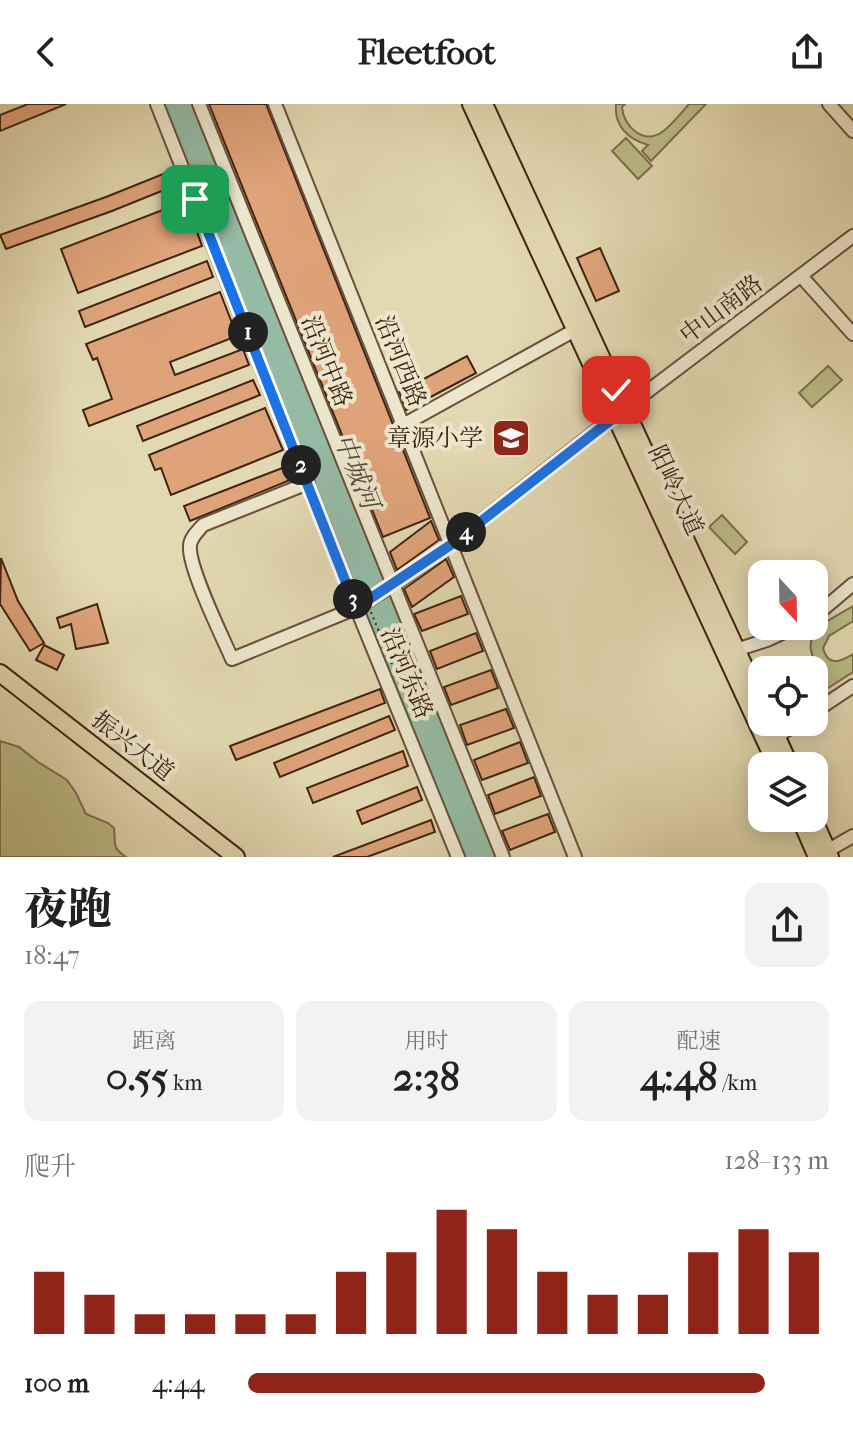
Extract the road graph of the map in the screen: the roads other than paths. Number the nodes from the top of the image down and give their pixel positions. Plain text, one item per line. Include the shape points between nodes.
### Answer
1 (157, 104) edge
2 (199, 104) edge
3 (275, 104) edge
4 (471, 104) edge
5 (484, 104) edge
6 (829, 104) edge
7 (853, 131) edge
8 (853, 236) edge
9 (801, 276) junction
10 (575, 330) junction
11 (853, 334) edge
12 (620, 412) junction
13 (403, 425) junction
14 (308, 483) junction
15 (452, 544) junction
16 (853, 584) edge
17 (389, 587) junction
18 (362, 604) junction
19 (828, 605) edge
20 (767, 640) edge
21 (736, 650) junction
22 (0, 673) edge
23 (748, 675) edge
24 (0, 681) edge
25 (853, 686) edge
26 (828, 703) edge
27 (771, 752) edge
28 (809, 832) edge
29 (818, 832) edge
30 (853, 836) edge
31 (825, 855) edge
32 (226, 857) edge
33 (236, 857) edge
34 (458, 857) edge
35 (503, 857) edge
36 (575, 857) edge

1 - 14 street, 沿河东路
2 - 17 street, 沿河中路
3 - 13 street, 沿河西路
4 - 10 main road, 阳岭大道
5 - 12 main road, 阳岭大道
6 - 7 street
8 - 9 street, 中山南路
9 - 11 street
9 - 12 street, 中山南路
10 - 12 main road, 阳岭大道
10 - 13 street
12 - 15 street, 中山南路
12 - 21 main road, 阳岭大道
12 - 27 main road, 阳岭大道
13 - 15 street, 沿河西路
14 - 18 street, 沿河东路
14 - 18 street, 中山南路 via 203,525 189,544 195,572 232,659
15 - 17 street, 中山南路
15 - 36 street, 沿河西路
16 - 19 street
17 - 18 street, 中山南路
17 - 35 street, 沿河中路
18 - 34 street, 沿河东路
20 - 21 street
21 - 23 main road, 阳岭大道
22 - 33 main road, 振兴大道
24 - 32 main road, 振兴大道
25 - 26 street
28 - 31 main road
29 - 31 main road
30 - 31 street

